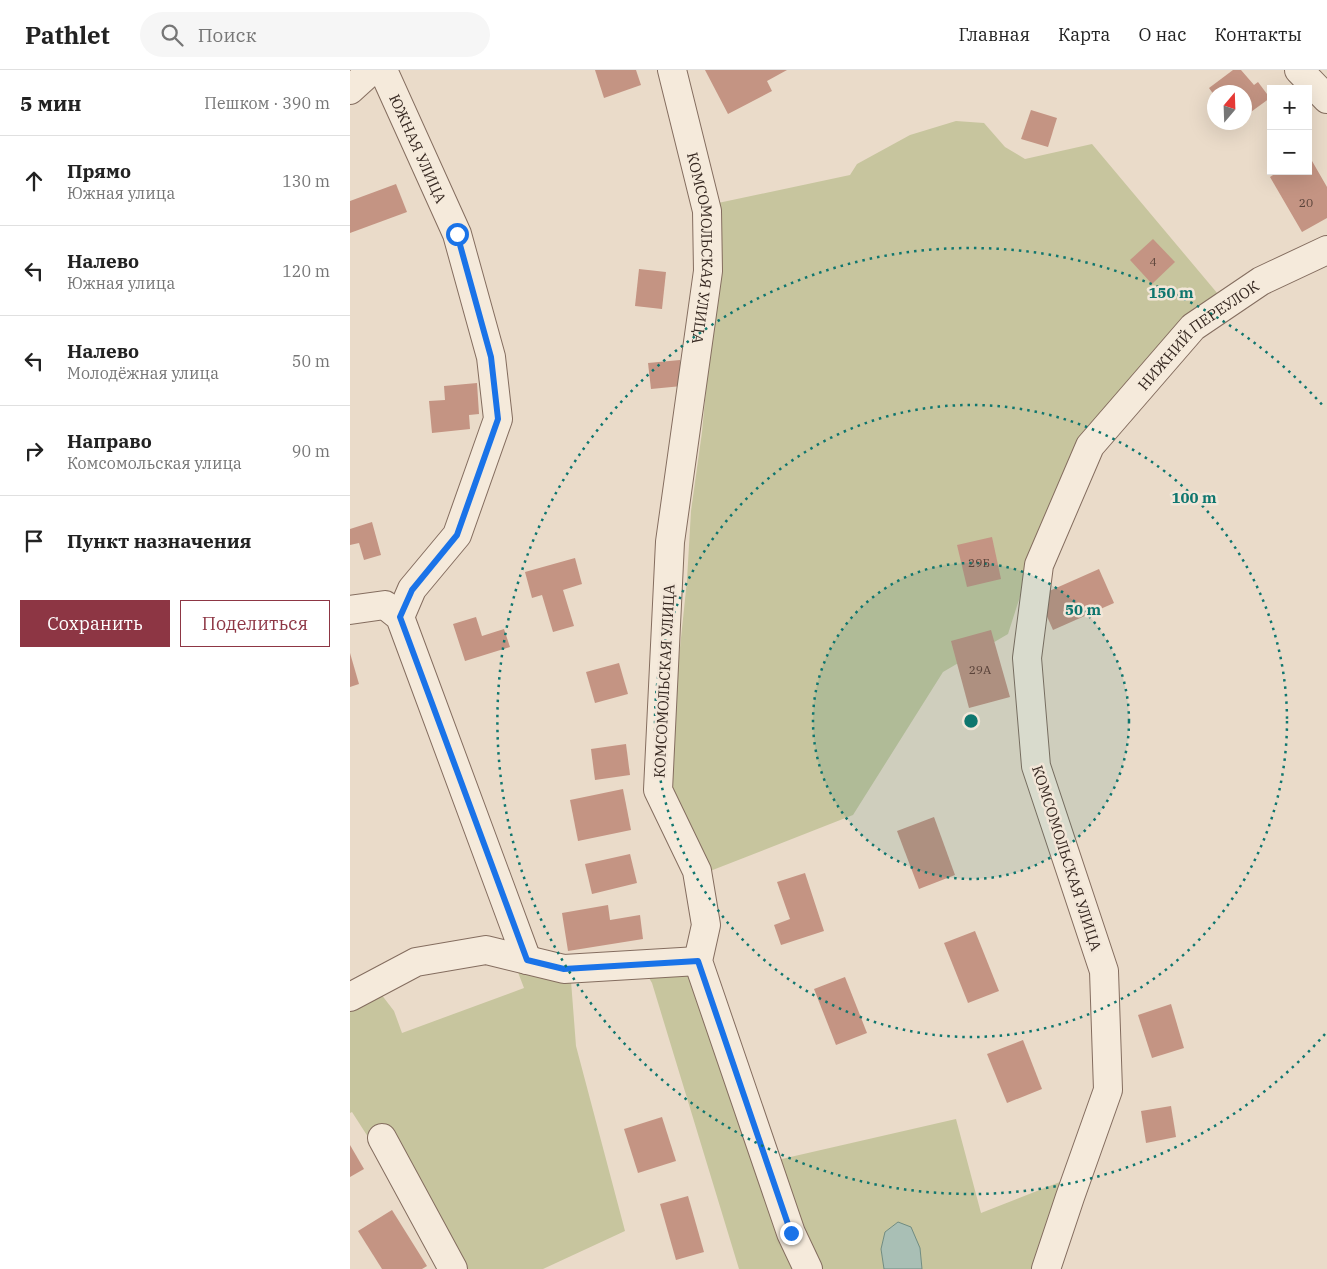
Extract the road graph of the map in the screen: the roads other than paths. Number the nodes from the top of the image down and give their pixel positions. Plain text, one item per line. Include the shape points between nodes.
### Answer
1 (372, 70) edge
2 (383, 70) edge
3 (672, 70) edge
4 (1298, 70) edge
5 (350, 90) edge
6 (1327, 99) edge
7 (1327, 250) edge
8 (1090, 446) joint
9 (350, 610) edge
10 (400, 617) junction
11 (527, 960) junction
12 (698, 961) junction
13 (350, 997) edge
14 (382, 1138) dead end
15 (453, 1269) edge
16 (808, 1269) edge
17 (1046, 1269) edge

1 - 5 street
2 - 10 street, ЮЖНАЯ УЛИЦА via 457,234 491,357 498,419 457,535 412,590
3 - 12 street, КОМСОМОЛЬСКАЯ УЛИЦА via 707,211 708,271 670,542 658,790 697,871 706,925
4 - 6 street
7 - 8 street, НИЖНИЙ ПЕРЕУЛОК via 1261,281 1193,327
8 - 17 street, КОМСОМОЛЬСКАЯ УЛИЦА via 1039,565 1027,658 1036,766 1104,971 1108,1090
9 - 10 street via 385,605
10 - 11 street
11 - 12 street via 564,969
11 - 13 street via 486,950 416,962
12 - 16 street via 791,1233
14 - 15 street

